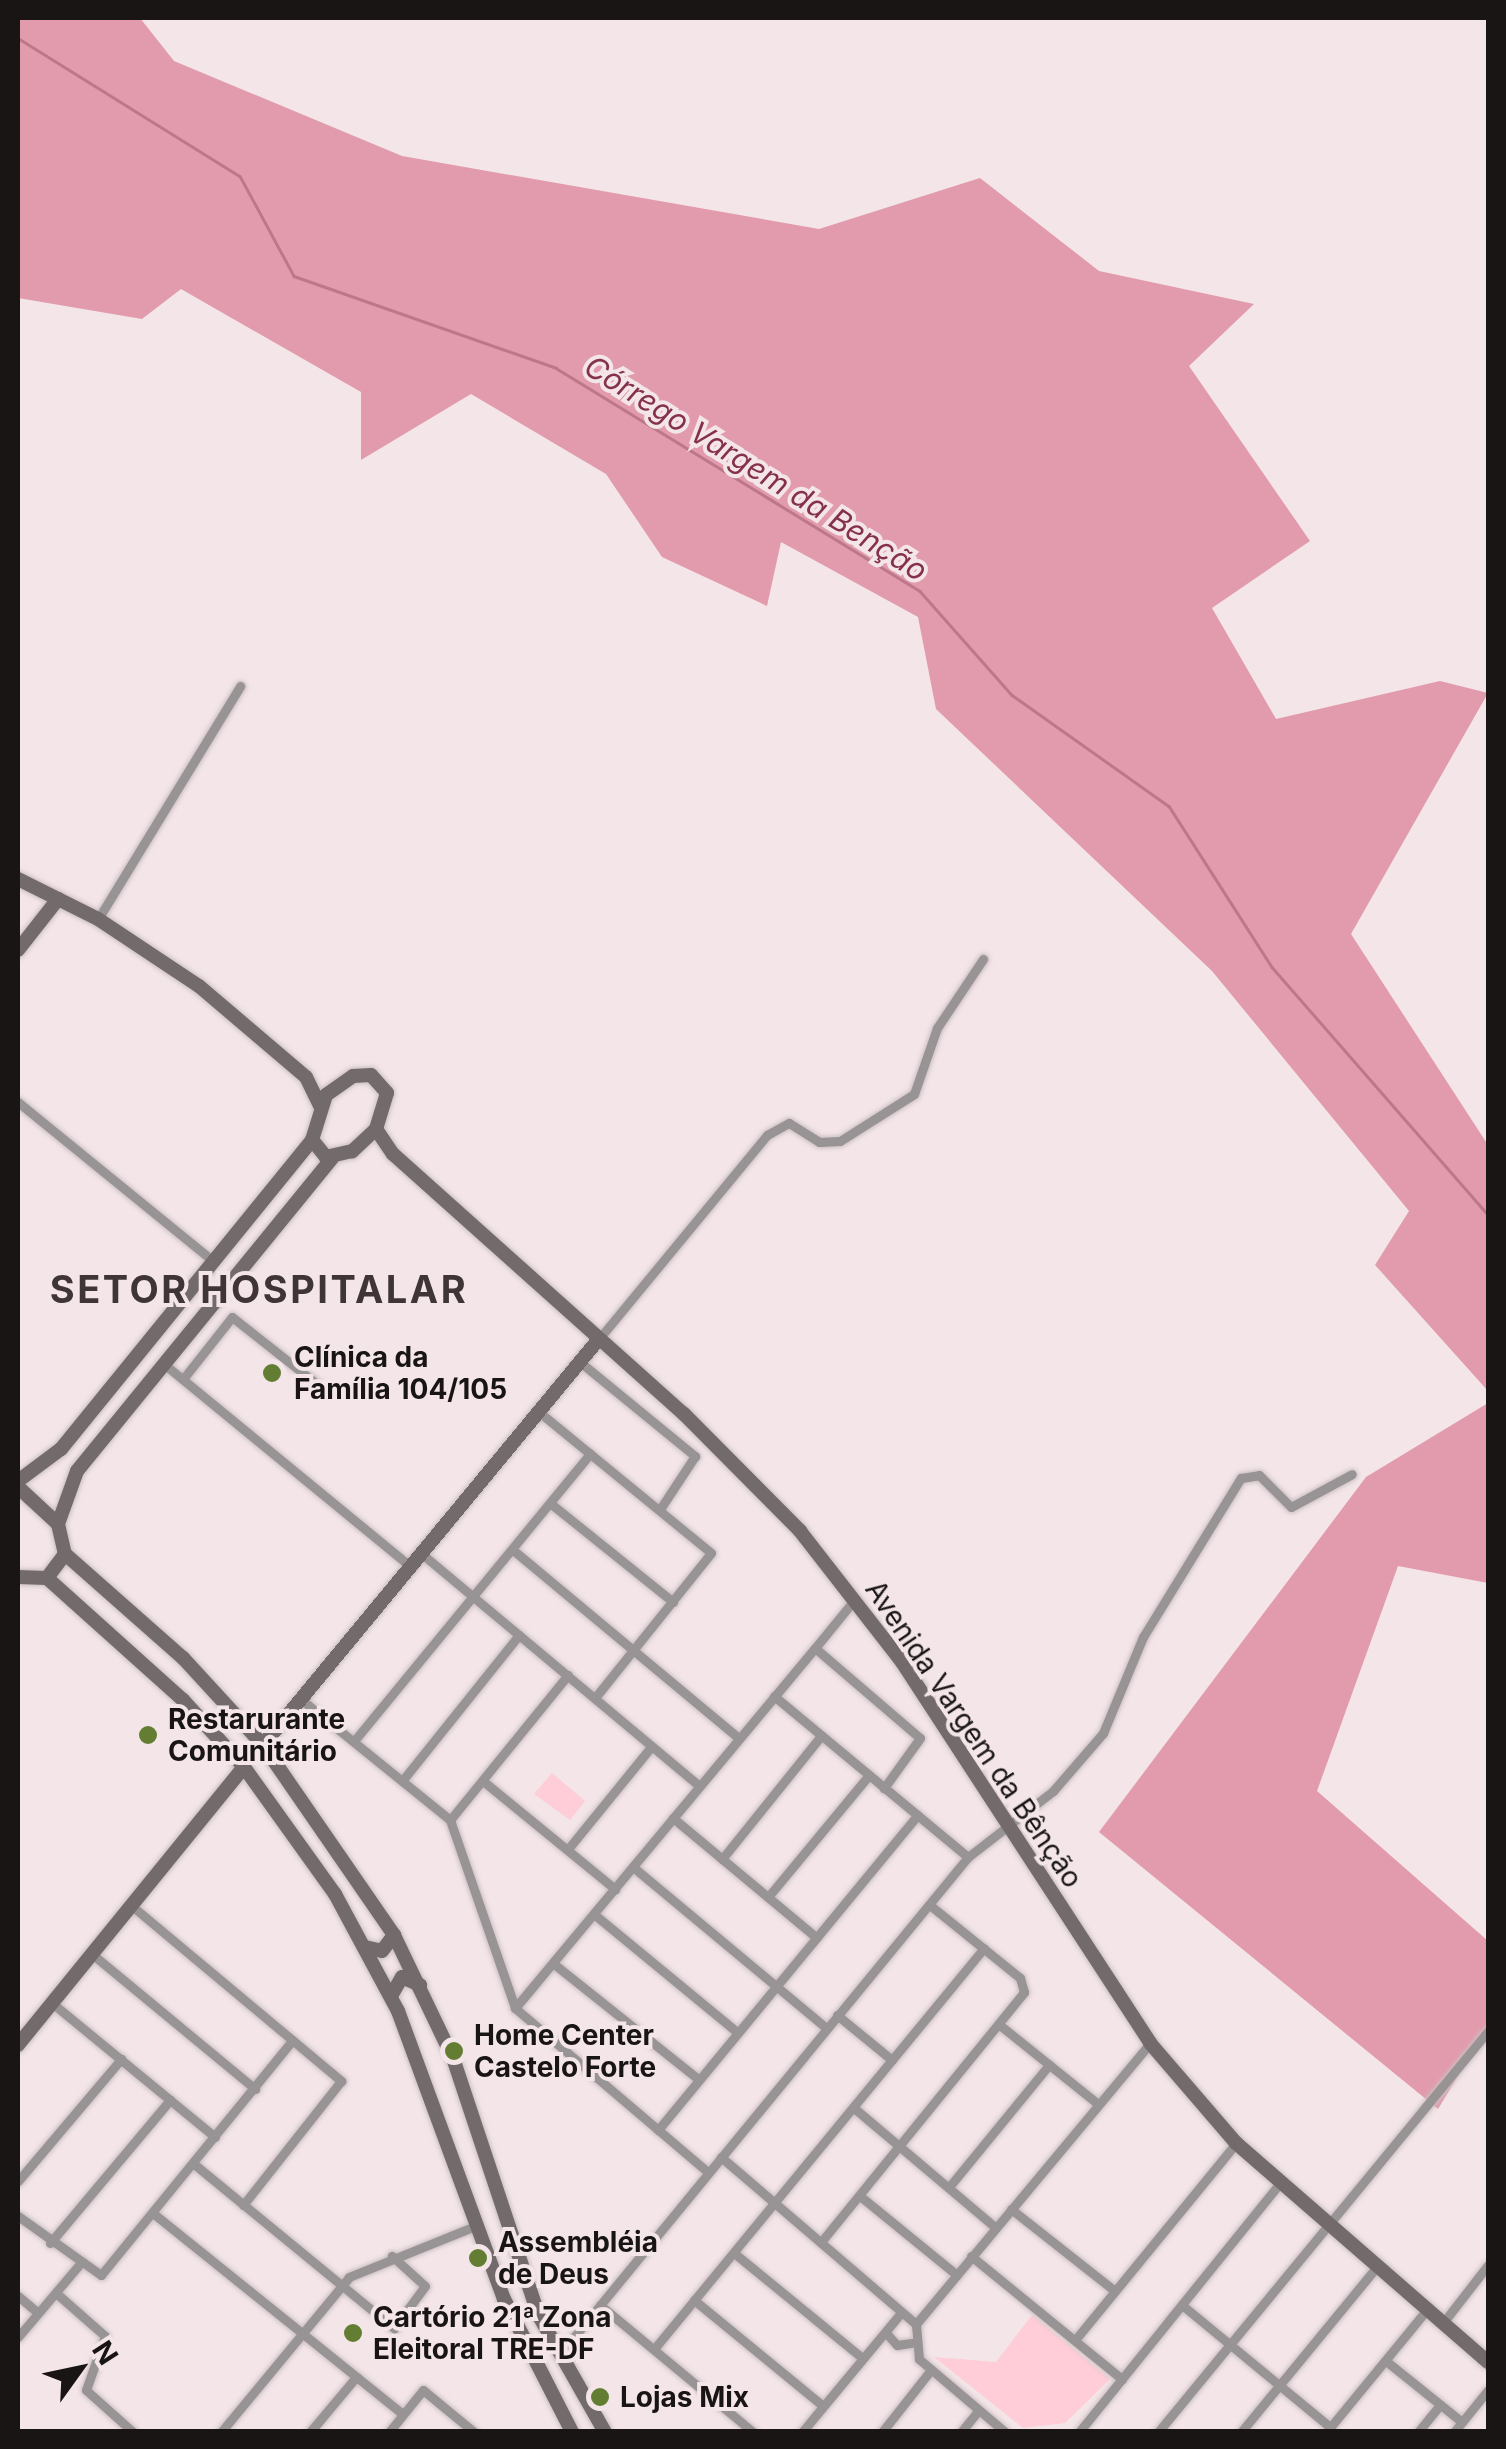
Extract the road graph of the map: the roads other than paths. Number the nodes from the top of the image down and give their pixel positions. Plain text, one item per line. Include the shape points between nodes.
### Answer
1 (240, 686) dead end
2 (18, 879) edge
3 (58, 899) junction
4 (98, 919) junction
5 (18, 950) edge
6 (983, 959) dead end
7 (306, 1077) junction
8 (340, 1084) junction
9 (18, 1102) edge
10 (320, 1106) junction
11 (372, 1135) junction
12 (312, 1140) junction
13 (332, 1158) junction
14 (212, 1260) junction
15 (166, 1314) junction
16 (189, 1335) junction
17 (598, 1340) junction
18 (580, 1362) junction
19 (164, 1364) junction
20 (116, 1380) junction
21 (183, 1380) junction
22 (327, 1392) dead end
23 (136, 1398) junction
24 (539, 1412) junction
25 (590, 1454) junction
26 (1352, 1474) dead end
27 (18, 1484) edge
28 (550, 1503) junction
29 (660, 1509) junction
30 (58, 1524) junction
31 (513, 1550) junction
32 (65, 1554) junction
33 (422, 1554) junction
34 (412, 1568) junction
35 (47, 1578) junction
36 (20, 1582) edge
37 (472, 1598) junction
38 (855, 1599) junction
39 (673, 1602) junction
40 (519, 1636) junction
41 (815, 1648) junction
42 (633, 1651) junction
43 (183, 1658) junction
44 (158, 1672) junction
45 (568, 1675) junction
46 (201, 1678) junction
47 (774, 1696) junction
48 (594, 1698) junction
49 (183, 1700) junction
50 (302, 1700) junction
51 (822, 1736) junction
52 (739, 1738) junction
53 (354, 1741) junction
54 (263, 1745) junction
55 (651, 1747) junction
56 (244, 1768) junction
57 (869, 1776) junction
58 (402, 1781) junction
59 (483, 1781) junction
60 (699, 1786) junction
61 (884, 1788) junction
62 (918, 1815) junction
63 (674, 1818) junction
64 (450, 1820) junction
65 (1004, 1824) junction
66 (568, 1849) junction
67 (968, 1857) junction
68 (722, 1859) junction
69 (633, 1867) junction
70 (615, 1888) junction
71 (768, 1897) junction
72 (930, 1905) junction
73 (132, 1906) junction
74 (594, 1915) junction
75 (394, 1934) junction
76 (817, 1938) junction
77 (365, 1947) junction
78 (984, 1948) junction
79 (92, 1954) junction
80 (554, 1964) junction
81 (421, 1985) junction
82 (777, 1985) junction
83 (391, 1996) junction
84 (52, 2003) junction
85 (514, 2008) junction
86 (837, 2015) junction
87 (1001, 2026) junction
88 (826, 2028) junction
89 (1488, 2031) edge
90 (737, 2032) junction
91 (293, 2040) junction
92 (1150, 2043) junction
93 (18, 2045) edge
94 (122, 2059) junction
95 (892, 2060) junction
96 (1049, 2065) junction
97 (698, 2079) junction
98 (255, 2089) junction
99 (170, 2100) junction
100 (1098, 2104) junction
101 (854, 2108) junction
102 (475, 2130) junction
103 (658, 2130) junction
104 (446, 2132) junction
105 (215, 2138) junction
106 (1236, 2142) junction
107 (900, 2148) junction
108 (721, 2157) junction
109 (194, 2164) junction
110 (708, 2172) junction
111 (18, 2181) edge
112 (1280, 2183) junction
113 (949, 2187) junction
114 (496, 2190) junction
115 (467, 2196) junction
116 (860, 2196) junction
117 (774, 2204) junction
118 (243, 2205) junction
119 (1011, 2209) junction
120 (154, 2214) junction
121 (18, 2216) edge
122 (1329, 2224) junction
123 (475, 2226) junction
124 (996, 2227) junction
125 (822, 2242) junction
126 (50, 2243) junction
127 (734, 2253) junction
128 (392, 2256) junction
129 (972, 2256) junction
130 (1380, 2262) junction
131 (78, 2266) junction
132 (1488, 2266) edge
133 (957, 2275) junction
134 (342, 2284) junction
135 (1115, 2291) junction
136 (56, 2293) junction
137 (18, 2296) edge
138 (694, 2300) junction
139 (600, 2305) junction
140 (1182, 2305) junction
141 (1431, 2305) junction
142 (38, 2313) junction
143 (899, 2316) junction
144 (1446, 2319) junction
145 (916, 2324) junction
146 (302, 2334) junction
147 (887, 2334) junction
148 (18, 2337) edge
149 (1075, 2340) junction
150 (912, 2343) junction
151 (1231, 2343) junction
152 (654, 2350) junction
153 (560, 2354) junction
154 (861, 2357) junction
155 (1386, 2361) junction
156 (1488, 2362) edge
157 (930, 2372) junction
158 (356, 2376) junction
159 (1122, 2379) junction
160 (1280, 2385) junction
161 (1488, 2390) edge
162 (1440, 2405) junction
163 (823, 2406) junction
164 (978, 2410) junction
165 (402, 2414) junction
166 (1462, 2422) junction
167 (1329, 2429) edge
168 (1421, 2430) edge
169 (133, 2432) edge
170 (221, 2432) edge
171 (310, 2432) edge
172 (389, 2432) edge
173 (474, 2432) edge
174 (572, 2432) edge
175 (605, 2432) edge
176 (753, 2432) edge
177 (802, 2432) edge
178 (882, 2432) edge
179 (961, 2432) edge
180 (1004, 2432) edge
181 (1079, 2432) edge
182 (1158, 2432) edge
183 (1241, 2432) edge
184 (1454, 2432) edge

1 - 4 street
2 - 3 street
3 - 4 street
3 - 5 street
4 - 7 street via 199,986
6 - 17 street via 937,1028 920,1084 904,1104 830,1143 779,1126
7 - 8 street
7 - 10 street
8 - 10 street
8 - 11 street via 366,1075 382,1083 387,1102
9 - 14 street
10 - 12 street
11 - 13 street
11 - 17 street, Avenida Vargem da Bênção
12 - 13 street
12 - 14 street
13 - 16 street
14 - 15 street
15 - 16 street
15 - 20 street
16 - 19 street
17 - 18 street
17 - 38 street, Avenida Vargem da Bênção via 744,1472
18 - 24 street
18 - 29 street via 695,1456
19 - 21 street
19 - 23 street
20 - 23 street via 124,1396
20 - 27 street via 50,1460
21 - 22 street via 232,1316
21 - 34 street
23 - 30 street via 76,1471
24 - 25 street
24 - 33 street
25 - 28 street
25 - 29 street
26 - 65 street via 1290,1507 1258,1475 1242,1478 1143,1637 1103,1734 1053,1791
27 - 30 street
28 - 31 street
28 - 39 street
29 - 39 street via 711,1553
30 - 32 street
31 - 37 street
31 - 42 street
32 - 35 street
32 - 43 street
33 - 34 street
33 - 37 street
34 - 50 street
35 - 36 street
35 - 44 street
37 - 40 street
37 - 53 street
38 - 41 street
38 - 65 street, Avenida Vargem da Bênção
39 - 42 street
40 - 45 street
40 - 58 street
41 - 47 street
41 - 61 street via 920,1738
42 - 48 street
42 - 52 street
43 - 44 street via 176,1673
43 - 46 street
44 - 49 street
45 - 48 street
45 - 59 street
46 - 49 street via 185,1685
46 - 54 street
47 - 51 street
47 - 52 street
48 - 55 street
49 - 56 street
50 - 53 street
50 - 54 street
51 - 57 street
51 - 68 street
52 - 60 street
53 - 58 street
54 - 75 street
55 - 60 street
55 - 66 street
56 - 73 street
56 - 77 street
57 - 61 street
57 - 71 street
58 - 64 street
59 - 64 street
59 - 66 street
60 - 63 street
61 - 62 street
62 - 67 street
62 - 76 street
63 - 68 street
63 - 69 street
64 - 85 street
65 - 67 street
65 - 92 street, Avenida Vargem da Bênção
66 - 70 street
67 - 72 street
68 - 71 street
69 - 70 street
69 - 82 street
70 - 74 street
71 - 76 street
72 - 78 street
72 - 86 street
73 - 79 street
73 - 91 street
74 - 80 street
74 - 90 street
75 - 77 street via 382,1951
75 - 81 street
76 - 82 street
77 - 83 street
78 - 87 street via 1025,1987
78 - 95 street
79 - 84 street
79 - 98 street
80 - 85 street
80 - 97 street
81 - 83 street via 402,1977
81 - 102 street
82 - 88 street
82 - 90 street
83 - 104 street
84 - 93 street
84 - 94 street
85 - 103 street
86 - 88 street
86 - 95 street
87 - 96 street
87 - 107 street
88 - 108 street
89 - 122 street
90 - 97 street
91 - 98 street
91 - 118 street via 341,2084
92 - 100 street
92 - 106 street, Avenida Vargem da Bênção
94 - 99 street
94 - 111 street
95 - 101 street
96 - 100 street
96 - 113 street
97 - 103 street
98 - 105 street
99 - 105 street
99 - 126 street
100 - 119 street
101 - 107 street
101 - 117 street
102 - 104 street via 460,2120
102 - 114 street
103 - 110 street
104 - 115 street
105 - 109 street
106 - 112 street, Avenida Vargem da Bênção
106 - 135 street
107 - 113 street
107 - 116 street
108 - 110 street
108 - 117 street
109 - 118 street
109 - 120 street
110 - 139 street
112 - 122 street, Avenida Vargem da Bênção
112 - 140 street
113 - 124 street
114 - 115 street via 484,2205
114 - 153 street
115 - 123 street
116 - 125 street
116 - 133 street
117 - 125 street
117 - 127 street
118 - 134 street
119 - 124 street
119 - 135 street
120 - 131 street via 100,2275
120 - 146 street
121 - 126 street
122 - 130 street, Avenida Vargem da Bênção
122 - 151 street
123 - 128 street
123 - 174 street
124 - 129 street
125 - 143 street
126 - 131 street
127 - 138 street
127 - 154 street
128 - 134 street
128 - 134 street via 425,2286 394,2328
129 - 133 street
129 - 149 street
130 - 141 street, Avenida Vargem da Bênção
130 - 160 street
131 - 136 street
132 - 144 street
133 - 145 street
134 - 146 street
135 - 149 street
136 - 142 street
136 - 169 street via 105,2336 86,2390
137 - 142 street
138 - 152 street
138 - 163 street
139 - 152 street
139 - 153 street
140 - 151 street
140 - 159 street
141 - 144 street, Avenida Vargem da Bênção
141 - 155 street
142 - 148 street
143 - 145 street
143 - 147 street
144 - 156 street, Avenida Vargem da Bênção
145 - 150 street
146 - 158 street
146 - 170 street
147 - 150 street via 896,2346
147 - 154 street
149 - 159 street
150 - 157 street
151 - 160 street
151 - 182 street
152 - 176 street
153 - 175 street
154 - 163 street
155 - 162 street
155 - 167 street
157 - 164 street
157 - 178 street
158 - 165 street
158 - 171 street
159 - 181 street
160 - 167 street
160 - 183 street
161 - 166 street
162 - 166 street
162 - 168 street
163 - 177 street
164 - 179 street
164 - 180 street
165 - 172 street
165 - 173 street via 423,2390
166 - 184 street

